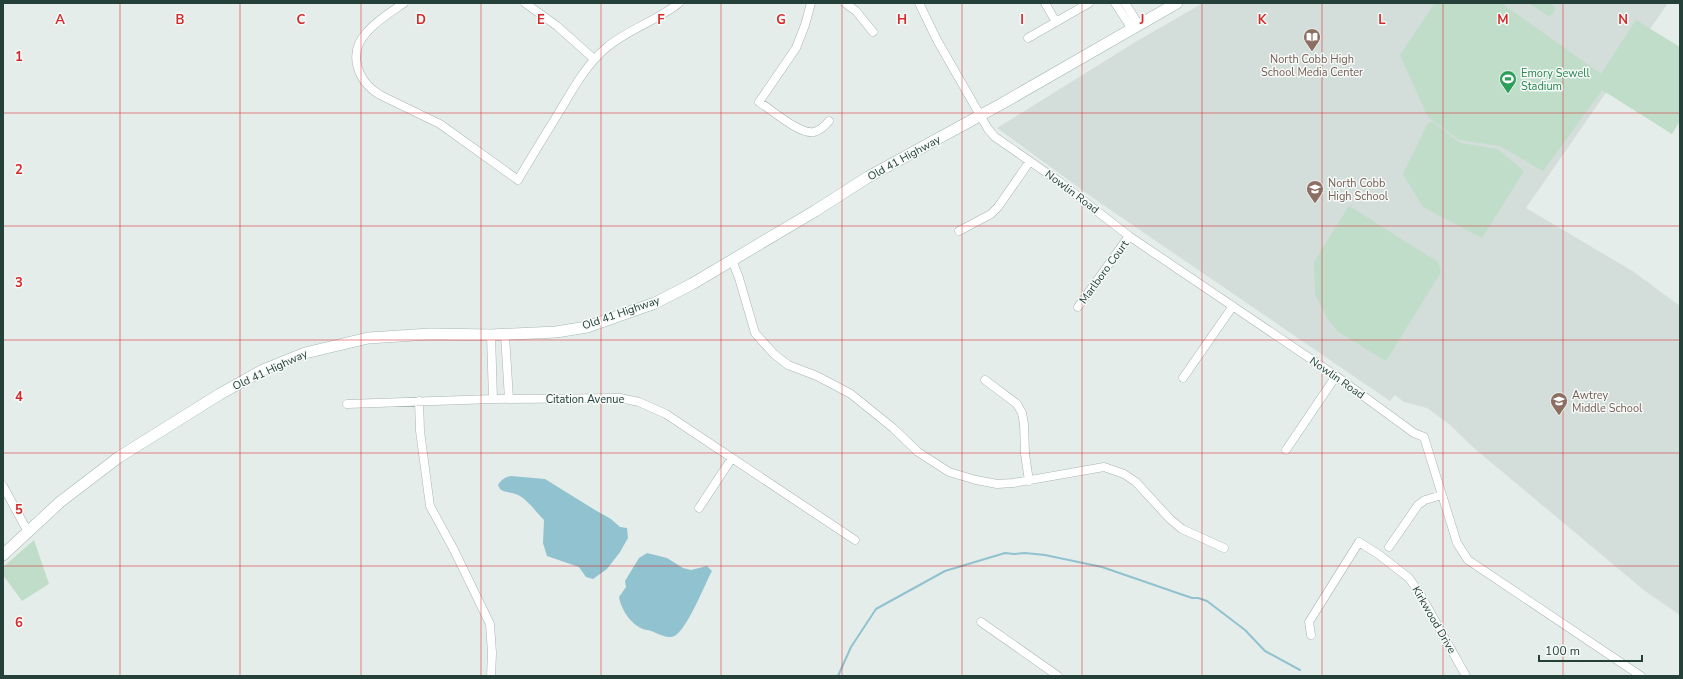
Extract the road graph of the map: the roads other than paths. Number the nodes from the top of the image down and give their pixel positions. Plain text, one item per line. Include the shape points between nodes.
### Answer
1 (404, 3) edge
2 (525, 3) edge
3 (679, 3) edge
4 (811, 3) edge
5 (845, 3) edge
6 (919, 3) edge
7 (1045, 3) edge
8 (1089, 3) edge
9 (1115, 3) edge
10 (1125, 3) edge
11 (1177, 3) edge
12 (1056, 22) junction
13 (1135, 27) junction
14 (873, 32) dead end
15 (1028, 38) dead end
16 (594, 59) junction
17 (980, 116) junction
18 (829, 121) dead end
19 (1030, 161) junction
20 (959, 231) dead end
21 (1129, 236) junction
22 (732, 260) junction
23 (1233, 306) junction
24 (1078, 307) dead end
25 (491, 335) junction
26 (505, 335) junction
27 (1336, 376) junction
28 (1183, 378) dead end
29 (985, 380) dead end
30 (493, 399) junction
31 (509, 399) junction
32 (419, 401) junction
33 (346, 404) dead end
34 (1286, 450) dead end
35 (732, 458) junction
36 (1029, 481) junction
37 (3, 486) edge
38 (1442, 494) junction
39 (699, 508) dead end
40 (28, 532) junction
41 (855, 540) dead end
42 (1389, 547) dead end
43 (1224, 548) dead end
44 (3, 555) edge
45 (981, 622) dead end
46 (1311, 635) dead end
47 (491, 676) edge
48 (1058, 676) edge
49 (1466, 676) edge
50 (1641, 676) edge

1 - 16 street via 371,27 361,40 356,60 363,80 373,90 447,128 518,180
2 - 16 street via 557,26
3 - 16 street via 621,36
4 - 18 street via 806,25 796,48 759,102 796,127 808,132 821,129
5 - 14 street via 856,11
6 - 17 street, Nowlin Road
7 - 12 street
8 - 12 street
9 - 13 street
10 - 13 street
11 - 13 main road, Old 41 Highway
12 - 15 street
13 - 17 main road, Old 41 Highway
17 - 19 street, Nowlin Road via 995,137
17 - 22 main road, Old 41 Highway via 868,177
19 - 20 street via 991,214
19 - 21 street, Nowlin Road
21 - 23 street, Nowlin Road
21 - 24 street, Marlboro Court
22 - 26 main road, Old 41 Highway via 655,303 587,327
22 - 36 street via 755,333 788,365 817,376 850,394 893,428 918,452 949,472 997,484
23 - 27 street, Nowlin Road
23 - 28 street
25 - 26 main road, Old 41 Highway
25 - 30 street
25 - 40 main road, Old 41 Highway via 430,334 368,338 324,347 286,360 220,394 119,457 66,498
26 - 31 street
27 - 34 street
27 - 38 street, Nowlin Road via 1414,433 1424,437
29 - 36 street via 1017,404 1022,413
30 - 31 street, Citation Avenue
30 - 32 street, Citation Avenue
31 - 35 street, Citation Avenue via 620,398 639,402 666,414
32 - 33 street, Citation Avenue
32 - 47 street via 420,431 430,506 490,624
35 - 39 street
35 - 41 street, Citation Avenue
36 - 43 street via 1104,467 1124,474 1136,482 1182,529
37 - 40 street
38 - 42 street via 1418,505
38 - 50 street, Nowlin Road via 1457,543 1468,560
40 - 44 main road, Old 41 Highway
45 - 48 street
46 - 49 street, Kirkwood Drive via 1308,622 1359,542 1409,578

